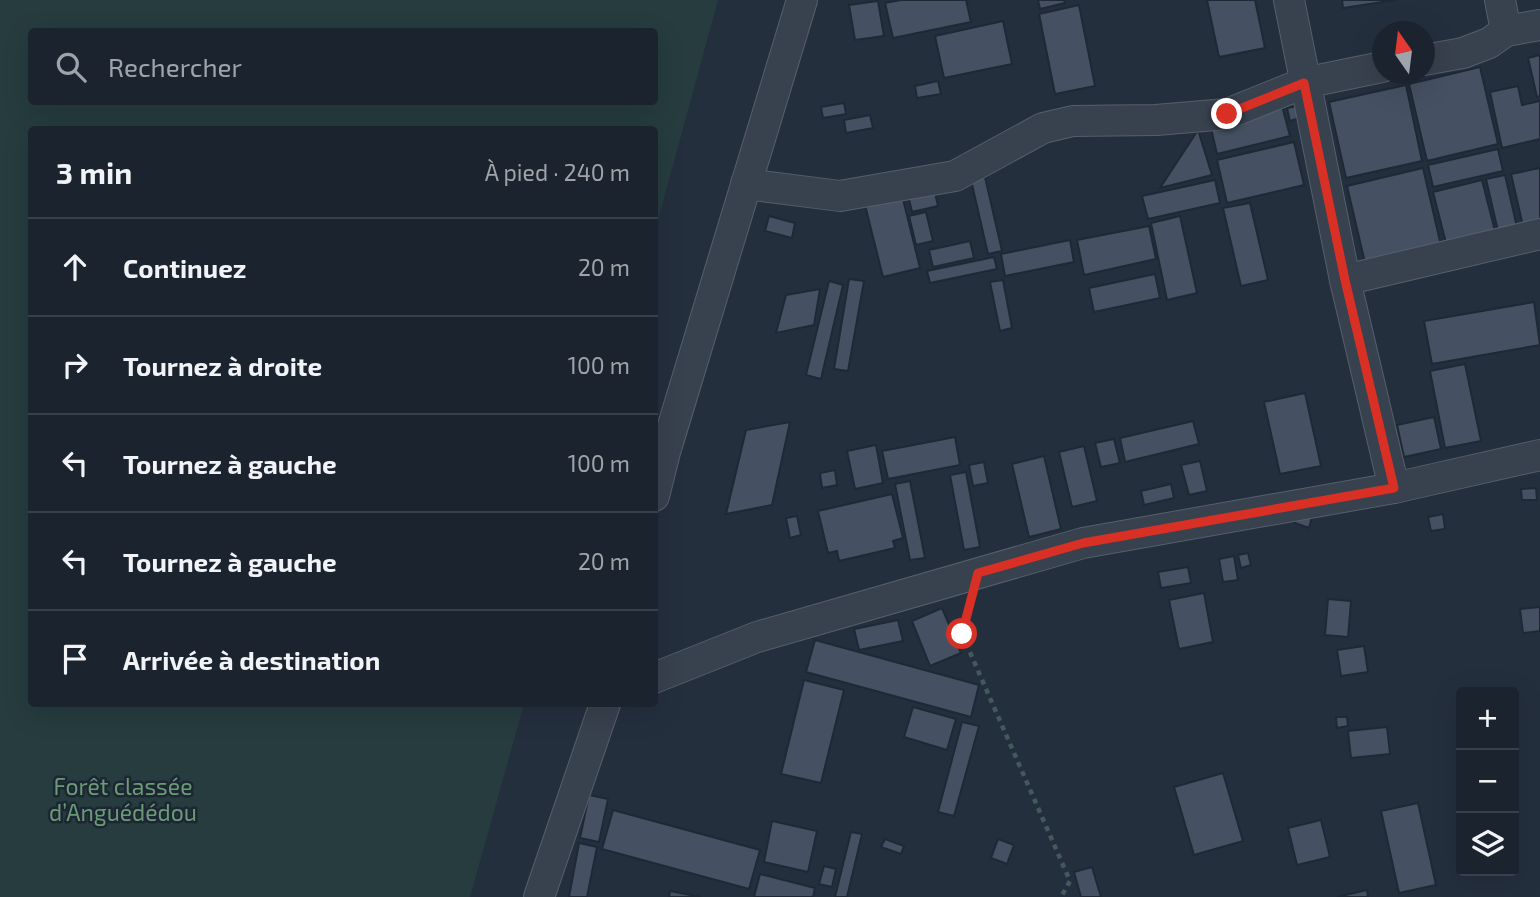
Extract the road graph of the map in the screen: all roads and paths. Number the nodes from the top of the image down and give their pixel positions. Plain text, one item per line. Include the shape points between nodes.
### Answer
1 (802, 0) edge
2 (1289, 0) edge
3 (1500, 0) edge
4 (1540, 25) edge
5 (1506, 31) junction
6 (1435, 58) edge
7 (1372, 69) edge
8 (1304, 83) junction
9 (746, 184) junction
10 (1540, 234) edge
11 (1345, 280) junction
12 (1540, 455) edge
13 (658, 480) edge
14 (1394, 488) junction
15 (978, 573) junction
16 (658, 676) edge
17 (604, 707) edge
18 (539, 897) edge
19 (1061, 897) edge

1 - 9 street
2 - 8 street
3 - 5 street
4 - 5 street
5 - 6 street via 1463,53
7 - 8 street
8 - 9 street via 1227,114 1073,121 1043,128 955,176 840,196
8 - 11 street
9 - 13 street
10 - 11 street
11 - 14 street
12 - 14 street
14 - 15 street via 1083,543
15 - 16 street via 757,637
15 - 19 path via 962,634 1070,881
17 - 18 street

